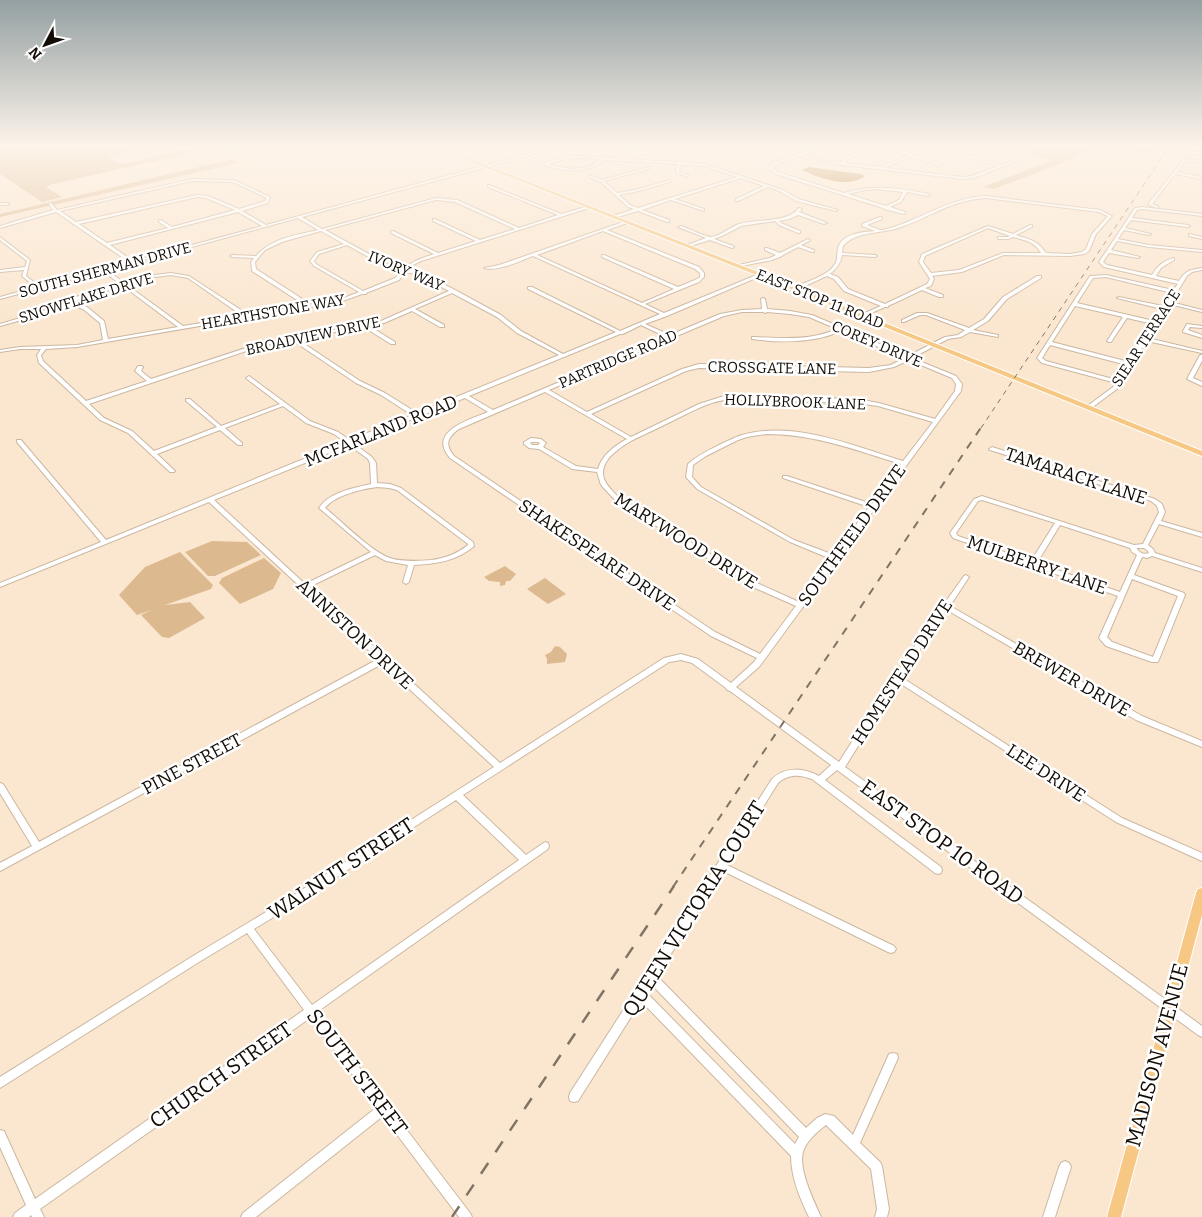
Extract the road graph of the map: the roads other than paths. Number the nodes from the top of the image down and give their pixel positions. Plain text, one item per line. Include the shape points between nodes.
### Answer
1 (0, 204) edge
2 (7, 204) dead end
3 (51, 204) dead end
4 (87, 204) edge
5 (157, 204) edge
6 (221, 204) edge
7 (259, 204) edge
8 (347, 204) edge
9 (413, 204) edge
10 (459, 204) edge
11 (533, 204) edge
12 (580, 204) edge
13 (626, 204) edge
14 (655, 204) edge
15 (686, 204) edge
16 (811, 204) edge
17 (873, 204) edge
18 (894, 204) edge
19 (957, 204) edge
20 (1038, 204) edge
21 (1150, 204) edge
22 (588, 207) junction
23 (885, 208) junction
24 (637, 209) junction
25 (239, 210) junction
26 (703, 210) dead end
27 (836, 210) dead end
28 (56, 211) junction
29 (904, 213) dead end
30 (1202, 214) edge
31 (560, 215) junction
32 (298, 217) junction
33 (614, 217) junction
34 (881, 218) dead end
35 (1130, 218) junction
36 (434, 220) dead end
37 (776, 220) junction
38 (160, 221) dead end
39 (668, 221) dead end
40 (626, 222) junction
41 (825, 223) dead end
42 (75, 224) junction
43 (266, 226) junction
44 (1031, 226) dead end
45 (1188, 226) dead end
46 (0, 227) edge
47 (680, 227) dead end
48 (171, 228) junction
49 (518, 229) junction
50 (1123, 229) junction
51 (321, 230) junction
52 (604, 230) junction
53 (392, 232) dead end
54 (799, 232) dead end
55 (878, 232) junction
56 (1149, 234) dead end
57 (1012, 235) junction
58 (1190, 235) dead end
59 (0, 238) edge
60 (999, 238) dead end
61 (1202, 238) edge
62 (710, 239) junction
63 (808, 240) dead end
64 (1116, 240) junction
65 (479, 241) junction
66 (348, 244) junction
67 (106, 245) junction
68 (797, 245) junction
69 (688, 246) junction
70 (732, 248) dead end
71 (766, 249) dead end
72 (813, 251) dead end
73 (1108, 251) junction
74 (1201, 252) edge
75 (437, 254) junction
76 (532, 254) junction
77 (840, 254) junction
78 (1044, 254) junction
79 (781, 255) junction
80 (232, 256) dead end
81 (603, 256) dead end
82 (875, 256) dead end
83 (257, 257) junction
84 (1138, 257) dead end
85 (1173, 259) dead end
86 (132, 262) junction
87 (737, 266) junction
88 (27, 268) junction
89 (486, 268) dead end
90 (1202, 268) edge
91 (104, 270) junction
92 (0, 271) edge
93 (406, 271) junction
94 (826, 274) junction
95 (761, 275) junction
96 (929, 275) junction
97 (1039, 277) dead end
98 (1153, 277) junction
99 (1181, 283) junction
100 (124, 285) junction
101 (38, 288) junction
102 (530, 288) dead end
103 (678, 289) junction
104 (794, 289) junction
105 (923, 289) junction
106 (453, 291) junction
107 (1175, 292) junction
108 (364, 293) junction
109 (941, 296) dead end
110 (0, 298) edge
111 (1119, 298) dead end
112 (763, 299) dead end
113 (68, 302) junction
114 (642, 304) junction
115 (1074, 304) junction
116 (886, 306) junction
117 (1167, 306) junction
118 (305, 307) junction
119 (412, 309) junction
120 (1202, 311) edge
121 (765, 312) junction
122 (801, 314) joint
123 (665, 315) junction
124 (862, 316) junction
125 (1126, 316) junction
126 (242, 318) junction
127 (904, 321) dead end
128 (1156, 323) junction
129 (642, 324) junction
130 (0, 325) edge
131 (370, 325) junction
132 (442, 326) dead end
133 (1202, 327) edge
134 (182, 328) junction
135 (842, 329) junction
136 (969, 330) junction
137 (621, 333) junction
138 (996, 336) dead end
139 (669, 337) junction
140 (1202, 337) edge
141 (754, 338) dead end
142 (1146, 338) junction
143 (293, 339) junction
144 (106, 341) junction
145 (1109, 341) dead end
146 (393, 343) dead end
147 (1048, 343) junction
148 (932, 345) junction
149 (44, 348) junction
150 (0, 352) edge
151 (1202, 352) edge
152 (564, 356) junction
153 (1202, 356) edge
154 (908, 357) junction
155 (1130, 364) junction
156 (140, 367) dead end
157 (1195, 369) junction
158 (1202, 371) edge
159 (953, 377) joint
160 (249, 378) dead end
161 (150, 382) junction
162 (1119, 382) junction
163 (1202, 384) edge
164 (546, 390) junction
165 (466, 396) junction
166 (188, 400) dead end
167 (85, 403) junction
168 (284, 404) junction
169 (1088, 408) junction
170 (492, 412) junction
171 (587, 414) junction
172 (416, 416) junction
173 (936, 421) junction
174 (221, 428) junction
175 (445, 440) joint
176 (630, 440) junction
177 (19, 441) dead end
178 (350, 443) junction
179 (240, 444) dead end
180 (540, 447) dead end
181 (992, 450) dead end
182 (153, 453) junction
183 (1202, 454) edge
184 (904, 463) junction
185 (172, 471) dead end
186 (600, 471) junction
187 (785, 477) dead end
188 (374, 485) junction
189 (210, 500) junction
190 (873, 506) junction
191 (1058, 522) junction
192 (1157, 522) junction
193 (1202, 535) edge
194 (105, 543) junction
195 (1145, 546) junction
196 (1134, 547) junction
197 (376, 552) junction
198 (1152, 554) junction
199 (1140, 555) junction
200 (835, 558) junction
201 (412, 562) junction
202 (1033, 564) junction
203 (1202, 570) edge
204 (1131, 576) junction
205 (966, 577) dead end
206 (406, 582) dead end
207 (0, 586) edge
208 (304, 587) junction
209 (1122, 595) junction
210 (800, 605) junction
211 (945, 606) junction
212 (681, 657) joint
213 (761, 657) junction
214 (383, 660) junction
215 (897, 678) junction
216 (730, 688) junction
217 (1202, 744) edge
218 (839, 766) junction
219 (500, 768) junction
220 (820, 780) junction
221 (0, 786) edge
222 (457, 794) junction
223 (545, 846) dead end
224 (37, 847) junction
225 (1202, 857) edge
226 (525, 860) junction
227 (721, 866) junction
228 (0, 867) edge
229 (938, 870) dead end
230 (1202, 893) edge
231 (248, 928) junction
232 (891, 949) dead end
233 (651, 977) junction
234 (642, 994) junction
235 (1170, 1008) junction
236 (311, 1011) junction
237 (1202, 1032) edge
238 (893, 1058) dead end
239 (0, 1083) edge
240 (574, 1096) dead end
241 (384, 1108) junction
242 (0, 1135) edge
243 (806, 1136) junction
244 (854, 1144) junction
245 (797, 1154) junction
246 (1065, 1167) dead end
247 (36, 1212) edge
248 (19, 1217) edge
249 (247, 1217) edge
250 (466, 1217) edge
251 (815, 1217) edge
252 (881, 1217) edge
253 (1049, 1217) edge
254 (1114, 1217) edge

1 - 2 street
3 - 28 street
4 - 28 street
5 - 42 street
6 - 25 street
7 - 25 street
8 - 32 street, SOUTH SHERMAN DRIVE
9 - 51 street
10 - 49 street
11 - 31 street
12 - 22 main road, EAST STOP 11 ROAD
13 - 24 street
14 - 24 street
15 - 26 street
16 - 27 street
17 - 23 street
18 - 23 street
19 - 55 street
20 - 78 street via 1108,214 1110,217 1094,234 1085,252
21 - 30 street
22 - 31 street, HEARTHSTONE WAY
22 - 33 main road, EAST STOP 11 ROAD
23 - 29 street
24 - 33 street
24 - 39 street
25 - 43 street
25 - 48 street
28 - 42 street
28 - 46 street
30 - 35 street via 1137,209
31 - 49 street, HEARTHSTONE WAY
32 - 43 street, SOUTH SHERMAN DRIVE
32 - 51 street, IVORY WAY
33 - 40 main road, EAST STOP 11 ROAD
34 - 55 street via 863,225
35 - 45 street
35 - 50 street
36 - 65 street
37 - 41 street via 799,211
37 - 54 street
37 - 62 street via 740,225
38 - 48 street
40 - 52 street
40 - 69 main road, EAST STOP 11 ROAD
42 - 67 street
43 - 86 street, SOUTH SHERMAN DRIVE
44 - 57 street
47 - 62 street
48 - 67 street
49 - 65 street, HEARTHSTONE WAY
50 - 56 street
50 - 64 street
51 - 66 street, IVORY WAY
51 - 83 street via 272,245
52 - 76 street
52 - 103 street via 699,269 703,274 701,279
53 - 75 street
55 - 77 street via 848,239 841,246
57 - 60 street
57 - 78 street via 1037,244
57 - 96 street via 988,227 923,255 921,262
58 - 61 street
59 - 88 street via 29,261
62 - 69 street
62 - 70 street
63 - 68 street
64 - 73 street
64 - 74 street
65 - 75 street, HEARTHSTONE WAY
66 - 93 street, IVORY WAY via 392,268
66 - 108 street via 318,254 313,263
67 - 86 street
68 - 72 street
68 - 79 street
69 - 87 main road, EAST STOP 11 ROAD
71 - 79 street
73 - 84 street
73 - 98 street via 1102,264
75 - 93 street, HEARTHSTONE WAY via 417,261
76 - 89 street
76 - 114 street
77 - 82 street
77 - 94 street via 836,266
78 - 96 street via 1000,254 960,272
79 - 87 street
80 - 83 street
81 - 103 street
83 - 118 street via 252,264 255,271 302,301
85 - 98 street via 1160,266
86 - 91 street, SOUTH SHERMAN DRIVE
87 - 95 main road, EAST STOP 11 ROAD
88 - 92 street
88 - 101 street via 24,276
90 - 99 street, SIEAR TERRACE via 1187,273
91 - 100 street
91 - 101 street, SOUTH SHERMAN DRIVE
93 - 106 street, IVORY WAY via 420,274
93 - 108 street, HEARTHSTONE WAY via 397,279
94 - 104 street
94 - 116 street via 836,278 846,290
95 - 104 main road, EAST STOP 11 ROAD
95 - 123 street, MCFARLAND ROAD
96 - 105 street via 932,282
97 - 136 street, CROSSGATE LANE via 1007,296 987,319
98 - 99 street
99 - 107 street, SIEAR TERRACE
100 - 113 street, SNOWFLAKE DRIVE
100 - 126 street, SNOWFLAKE DRIVE via 155,276 173,274 189,277 238,310
100 - 134 street
101 - 110 street, SOUTH SHERMAN DRIVE
102 - 137 street
103 - 114 street
104 - 124 main road, EAST STOP 11 ROAD
105 - 109 street
105 - 116 street
106 - 119 street, BROADVIEW DRIVE
106 - 152 street, IVORY WAY
107 - 115 street via 1097,276 1091,278
107 - 117 street, SIEAR TERRACE
108 - 118 street, HEARTHSTONE WAY
111 - 117 street
112 - 121 street
113 - 130 street, SNOWFLAKE DRIVE
113 - 144 street via 85,308 102,322
114 - 123 street
115 - 125 street
115 - 147 street
116 - 124 street
117 - 120 street
117 - 128 street, SIEAR TERRACE
118 - 126 street, HEARTHSTONE WAY
119 - 131 street, BROADVIEW DRIVE
119 - 132 street
121 - 122 street, PARTRIDGE ROAD
121 - 139 street, PARTRIDGE ROAD via 728,313
122 - 135 street, COREY DRIVE
123 - 129 street, MCFARLAND ROAD
124 - 148 main road, EAST STOP 11 ROAD
125 - 128 street
125 - 145 street
126 - 134 street, HEARTHSTONE WAY
127 - 136 street via 927,314
128 - 142 street, SIEAR TERRACE
129 - 137 street, MCFARLAND ROAD
129 - 139 street
131 - 143 street, BROADVIEW DRIVE
131 - 146 street via 372,330
133 - 140 street via 1189,324 1185,332
134 - 144 street, HEARTHSTONE WAY
135 - 141 street via 815,339
135 - 154 street, COREY DRIVE
136 - 138 street
136 - 148 street, CROSSGATE LANE
137 - 152 street, MCFARLAND ROAD
139 - 164 street, PARTRIDGE ROAD
142 - 151 street
142 - 155 street, SIEAR TERRACE
143 - 161 street, BROADVIEW DRIVE via 260,345
143 - 172 street
144 - 149 street, HEARTHSTONE WAY
147 - 155 street
147 - 162 street via 1039,357 1040,361
148 - 154 street, CROSSGATE LANE
148 - 169 main road, EAST STOP 11 ROAD
149 - 150 street, HEARTHSTONE WAY
149 - 167 street via 39,355 40,361
152 - 165 street, MCFARLAND ROAD
153 - 157 street
154 - 159 street, COREY DRIVE
154 - 171 street, CROSSGATE LANE via 892,366 871,370 693,367
155 - 162 street, SIEAR TERRACE
156 - 161 street via 138,371
157 - 158 street
157 - 163 street via 1190,380
159 - 173 street, SOUTHFIELD DRIVE via 959,389
160 - 168 street
161 - 167 street, BROADVIEW DRIVE
162 - 169 street, SIEAR TERRACE via 1115,389
164 - 170 street, PARTRIDGE ROAD
164 - 171 street
165 - 170 street
165 - 172 street, MCFARLAND ROAD
166 - 174 street
167 - 182 street via 102,419 130,432
168 - 174 street
168 - 178 street via 310,423 336,433
169 - 183 main road, EAST STOP 11 ROAD
170 - 175 street, PARTRIDGE ROAD via 457,427
171 - 176 street
172 - 178 street, MCFARLAND ROAD
173 - 176 street, HOLLYBROOK LANE via 856,401 730,398 708,402
173 - 184 street, SOUTHFIELD DRIVE
174 - 179 street
174 - 182 street
175 - 213 street, SHAKESPEARE DRIVE via 446,449 452,457 713,634
176 - 186 street via 609,452
177 - 194 street
178 - 188 street via 371,460
178 - 189 street, MCFARLAND ROAD
180 - 186 street via 570,466
181 - 192 street, TAMARACK LANE via 1147,498 1160,505 1162,512
182 - 185 street
184 - 190 street, SOUTHFIELD DRIVE
184 - 200 street via 816,437 760,433 738,438 696,460 689,468 692,481 701,489 787,539
186 - 210 street, MARYWOOD DRIVE via 604,485 617,499 757,586
187 - 190 street
188 - 197 street via 356,489 322,506
188 - 201 street via 399,489 472,546 446,560
189 - 194 street, MCFARLAND ROAD
189 - 208 street, ANNISTON DRIVE
190 - 200 street, SOUTHFIELD DRIVE
191 - 196 street
191 - 202 street
191 - 202 street, MULBERRY LANE via 980,498 953,535
192 - 193 street, TAMARACK LANE
192 - 195 street
194 - 207 street, MCFARLAND ROAD
195 - 196 street
195 - 198 street
196 - 199 street
197 - 201 street via 386,559
197 - 208 street
198 - 199 street
198 - 203 street
199 - 204 street
200 - 210 street, SOUTHFIELD DRIVE
201 - 206 street
202 - 209 street, MULBERRY LANE
204 - 209 street
204 - 209 street via 1182,595 1157,659 1151,660 1104,640
205 - 211 street, HOMESTEAD DRIVE
208 - 214 street, ANNISTON DRIVE
210 - 213 street, SOUTHFIELD DRIVE
211 - 215 street, HOMESTEAD DRIVE
211 - 217 street, BREWER DRIVE via 1139,718
212 - 216 street, EAST STOP 10 ROAD via 695,661
212 - 219 street, WALNUT STREET via 667,660
213 - 216 street, SOUTHFIELD DRIVE via 748,674
214 - 219 street, ANNISTON DRIVE
214 - 224 street, PINE STREET
215 - 218 street, HOMESTEAD DRIVE
215 - 225 street, LEE DRIVE via 1125,824
216 - 218 street, EAST STOP 10 ROAD
218 - 220 street
218 - 235 street, EAST STOP 10 ROAD
219 - 222 street, WALNUT STREET
220 - 227 street, QUEEN VICTORIA COURT via 798,772 779,777
220 - 229 street, QUEEN VICTORIA COURT
221 - 224 street
222 - 226 street
222 - 231 street, WALNUT STREET
223 - 226 street, CHURCH STREET
224 - 228 street, PINE STREET
226 - 236 street, CHURCH STREET
227 - 232 street
227 - 233 street, QUEEN VICTORIA COURT
230 - 235 main road, MADISON AVENUE
231 - 236 street, SOUTH STREET
231 - 239 street, WALNUT STREET
233 - 234 street, QUEEN VICTORIA COURT
233 - 243 street
234 - 240 street, QUEEN VICTORIA COURT
234 - 245 street
235 - 237 street, EAST STOP 10 ROAD
235 - 254 main road, MADISON AVENUE
236 - 241 street, SOUTH STREET
236 - 247 street, CHURCH STREET
238 - 244 street
241 - 249 street
241 - 250 street, SOUTH STREET
242 - 247 street
243 - 244 street via 825,1119 830,1120
243 - 245 street
244 - 252 street via 876,1166 883,1209
245 - 251 street via 804,1193
246 - 253 street
247 - 248 street, CHURCH STREET

